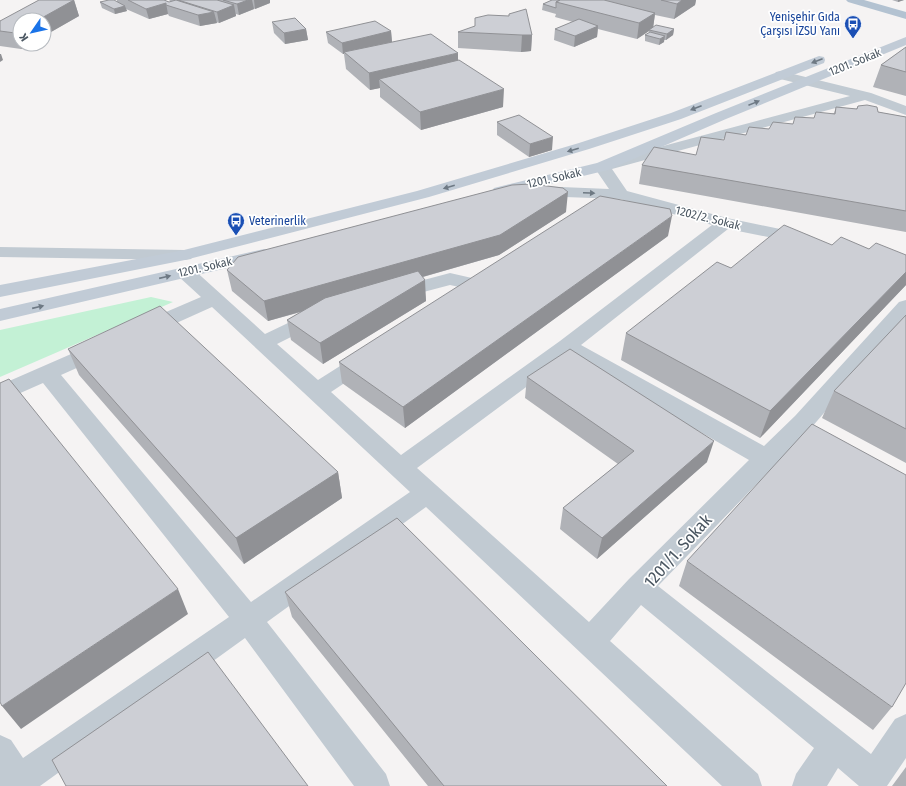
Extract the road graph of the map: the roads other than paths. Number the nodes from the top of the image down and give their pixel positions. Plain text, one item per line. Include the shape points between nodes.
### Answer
1 (852, 0) edge
2 (875, 0) edge
3 (906, 8) edge
4 (906, 16) edge
5 (906, 26) edge
6 (906, 41) edge
7 (832, 71) junction
8 (781, 75) junction
9 (806, 82) junction
10 (866, 96) junction
11 (906, 111) edge
12 (676, 116) junction
13 (602, 167) junction
14 (508, 189) junction
15 (486, 194) edge
16 (621, 194) junction
17 (595, 211) edge
18 (725, 223) junction
19 (816, 242) edge
20 (277, 251) edge
21 (0, 252) edge
22 (185, 264) junction
23 (0, 291) edge
24 (382, 298) edge
25 (459, 298) edge
26 (214, 299) junction
27 (906, 306) edge
28 (330, 312) edge
29 (0, 315) edge
30 (263, 343) junction
31 (567, 346) junction
32 (381, 349) edge
33 (47, 373) junction
34 (316, 392) junction
35 (0, 394) edge
36 (766, 458) junction
37 (400, 468) junction
38 (427, 493) junction
39 (639, 587) junction
40 (248, 619) junction
41 (590, 642) junction
42 (906, 730) edge
43 (834, 745) junction
44 (0, 751) edge
45 (18, 784) edge
46 (374, 786) edge
47 (746, 786) edge
48 (808, 786) edge

1 - 4 main road
2 - 3 main road
5 -> 8 main road, 1201. Sokak
6 - 7 main road, 1201. Sokak
7 - 9 main road, 1201. Sokak
7 - 10 street
8 - 9 street
8 -> 12 main road, 1201. Sokak
9 - 10 street
13 -> 9 main road, 1201. Sokak
10 - 11 street
10 - 13 street
12 - 13 main road via 682,122 635,144
12 -> 22 main road, 1201. Sokak via 584,146
13 - 14 main road, 1201. Sokak
13 - 16 street
14 - 15 main road, 1201. Sokak
14 -> 16 street, 1202/2. Sokak
16 - 17 street
16 - 18 street, 1202/2. Sokak
18 - 19 street, 1202/2. Sokak
18 - 31 street
20 - 22 main road, 1201. Sokak
21 - 22 street, 1201. Sokak
22 - 23 main road, 1201. Sokak
22 - 26 street
29 -> 22 main road, 1201. Sokak
24 - 25 street via 450,279 485,281
26 - 30 street
26 - 33 street
27 - 36 street, 1201/1. Sokak via 813,428
28 - 30 street
30 - 34 street
31 - 36 street
31 - 37 street
32 - 34 street
33 - 35 street
33 - 40 street
34 - 37 street
36 - 39 street, 1201/1. Sokak
37 - 38 street
38 - 40 street
38 - 41 street
39 - 41 street
39 - 43 street, 1201/1. Sokak
40 - 45 street
40 - 46 street
41 - 47 street
42 - 43 street, 1201/1. Sokak via 874,777
43 - 48 street
44 - 45 street

